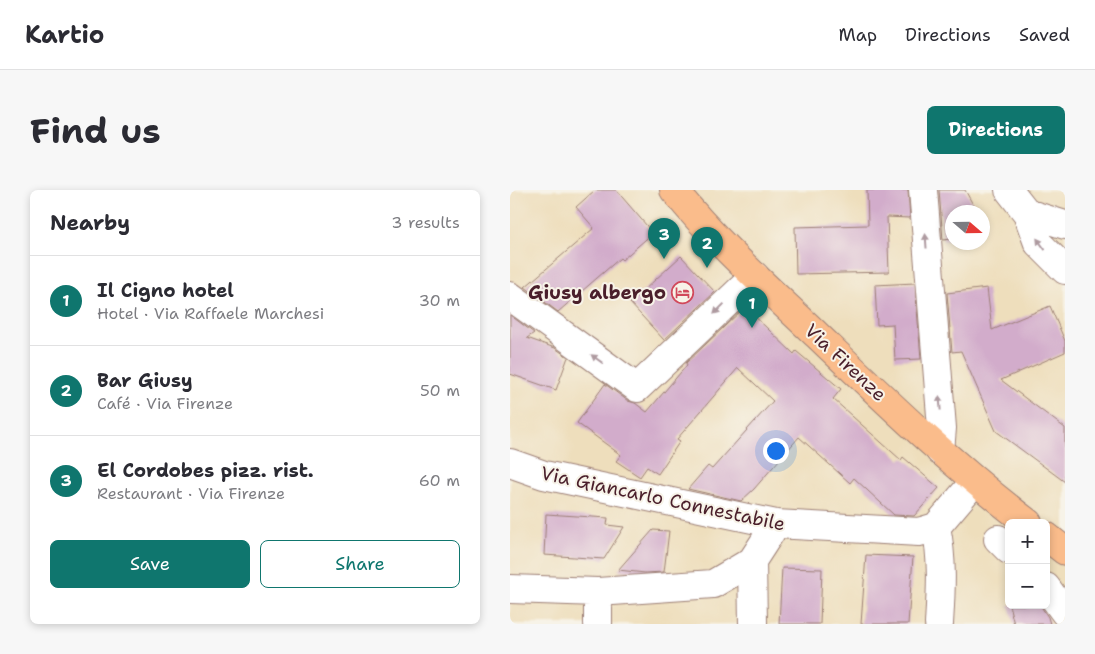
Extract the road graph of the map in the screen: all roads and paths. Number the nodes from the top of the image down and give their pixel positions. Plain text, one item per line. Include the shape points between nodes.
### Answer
1 (674, 190) edge
2 (923, 190) edge
3 (1009, 190) edge
4 (1027, 213) junction
5 (1065, 225) edge
6 (1065, 270) edge
7 (755, 276) junction
8 (510, 296) edge
9 (940, 451) junction
10 (510, 463) edge
11 (975, 480) junction
12 (1023, 519) edge
13 (776, 524) junction
14 (936, 527) junction
15 (1050, 539) edge
16 (1065, 551) edge
17 (752, 561) junction
18 (510, 589) edge
19 (598, 592) junction
20 (1050, 592) edge
21 (1065, 613) edge
22 (598, 624) edge
23 (753, 624) edge
24 (939, 624) edge

1 - 7 main road, Via Firenze via 689,210
9 -> 2 street via 942,428
3 - 4 street
4 - 5 street
6 -> 4 street via 1038,243
7 -> 8 street via 637,388
7 - 9 main road, Via Firenze
9 - 11 main road, Via Firenze
10 - 13 street, Via Giancarlo Connestabile via 544,475
11 - 12 main road, Via Firenze
11 - 14 street
13 - 14 street, Via Giancarlo Connestabile via 919,532
13 - 17 street
14 - 24 street via 942,574
15 - 16 main road
17 - 19 street via 713,584
17 - 23 street
18 - 19 street
19 - 22 street
20 - 21 street

